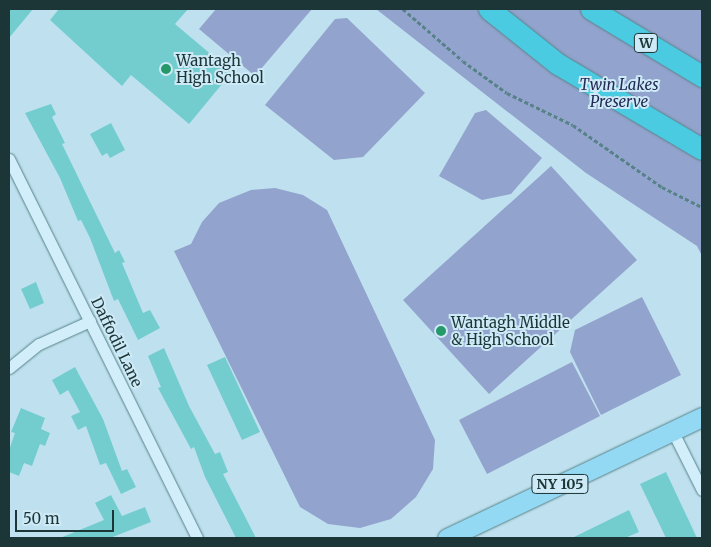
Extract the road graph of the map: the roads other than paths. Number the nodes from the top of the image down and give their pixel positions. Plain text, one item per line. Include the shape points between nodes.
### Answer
1 (489, 9) edge
2 (591, 9) edge
3 (702, 76) edge
4 (702, 149) edge
5 (9, 159) edge
6 (12, 178) edge
7 (90, 321) junction
8 (9, 368) edge
9 (702, 417) edge
10 (672, 430) junction
11 (702, 490) edge
12 (197, 538) edge
13 (447, 538) edge

1 - 4 highway via 558,64
2 - 3 highway, W
5 - 6 street, Daffodil Lane
6 - 7 street, Daffodil Lane
7 - 8 street via 39,344
7 - 12 street, Daffodil Lane
9 - 10 main road, NY 105
10 - 11 street
10 - 13 main road, NY 105

